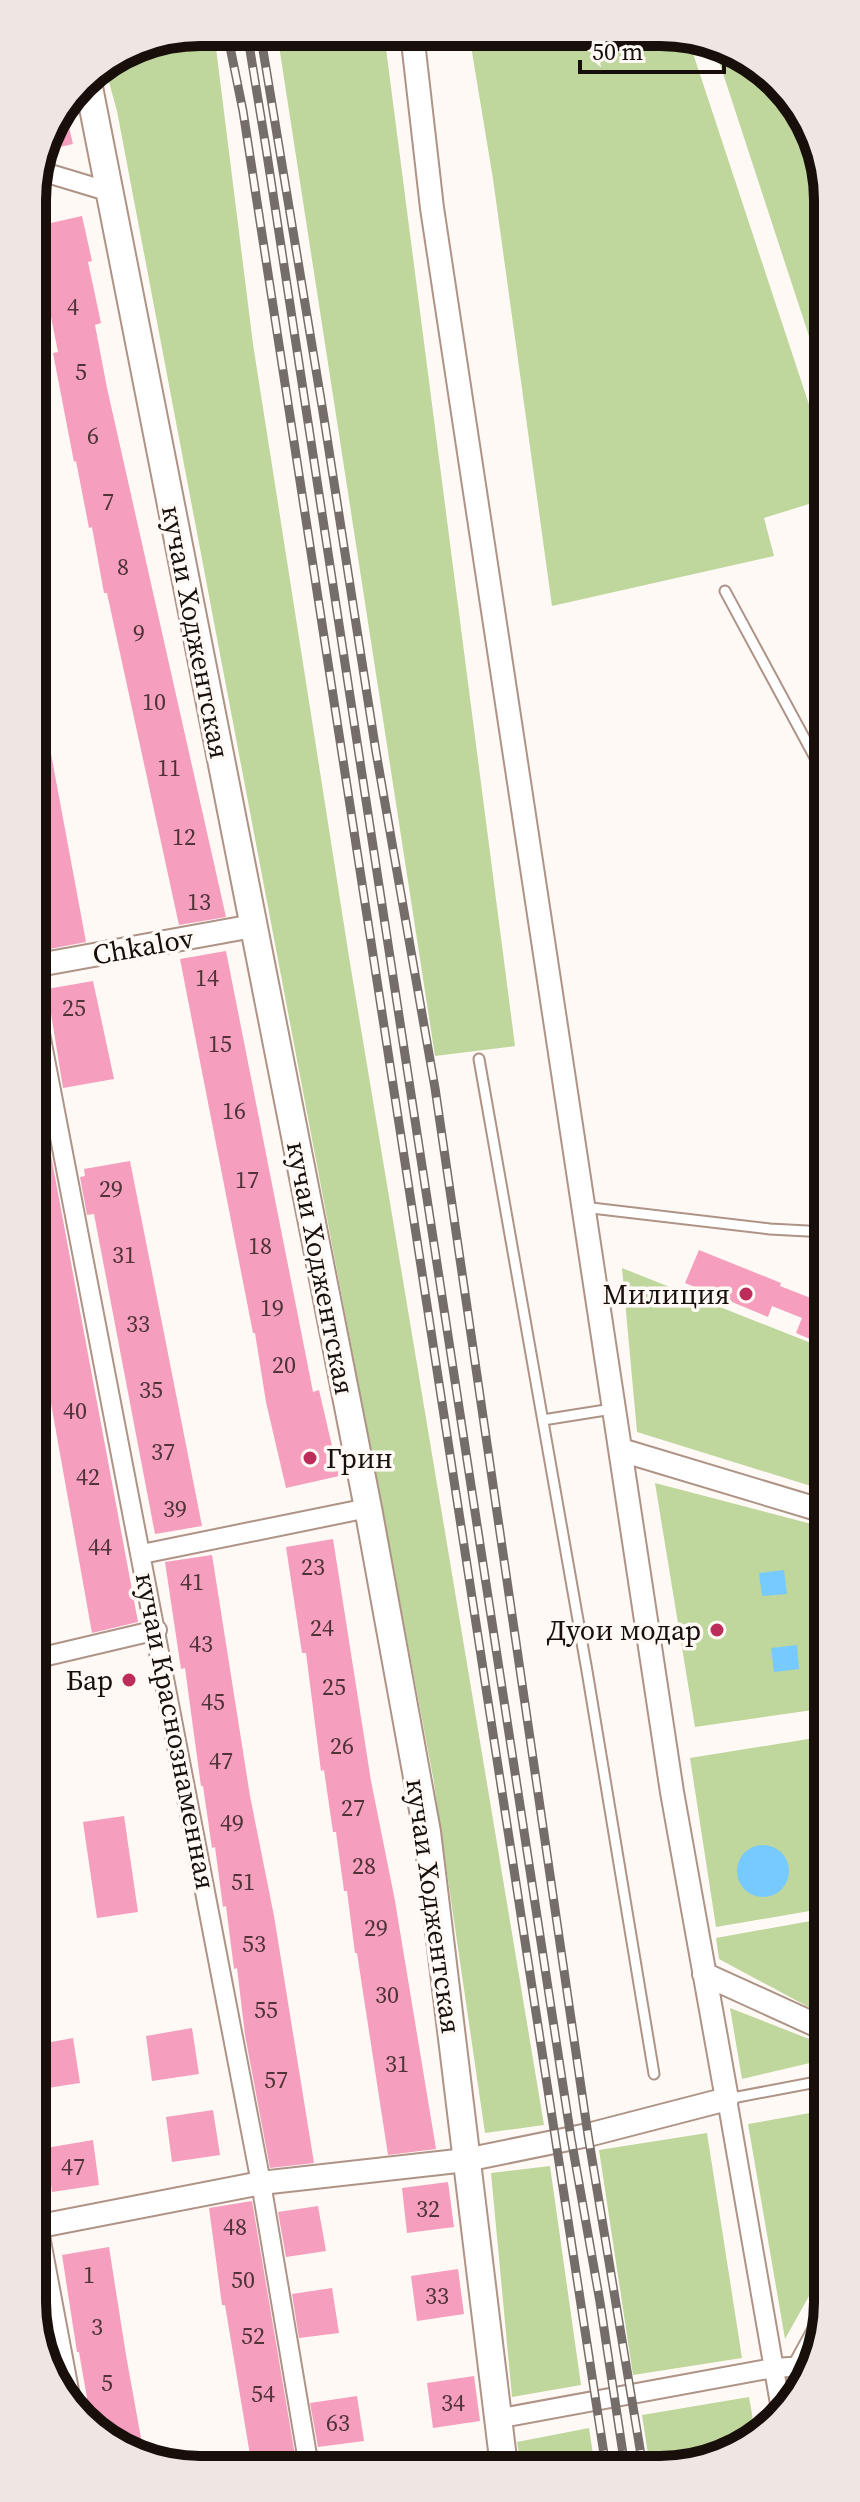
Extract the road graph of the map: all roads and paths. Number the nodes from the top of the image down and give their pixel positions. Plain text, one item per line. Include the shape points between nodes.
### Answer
1 (413, 46) edge
2 (90, 92) edge
3 (48, 173) edge
4 (110, 192) junction
5 (725, 591) dead end
6 (814, 756) edge
7 (253, 926) junction
8 (46, 964) edge
9 (479, 1059) dead end
10 (46, 1063) edge
11 (582, 1207) junction
12 (814, 1231) edge
13 (612, 1409) junction
14 (543, 1420) junction
15 (621, 1450) junction
16 (368, 1508) junction
17 (814, 1508) edge
18 (142, 1554) junction
19 (157, 1630) junction
20 (46, 1656) edge
21 (704, 1974) junction
22 (814, 2024) edge
23 (654, 2074) dead end
24 (814, 2082) edge
25 (727, 2099) junction
26 (466, 2160) junction
27 (261, 2183) junction
28 (46, 2219) edge
29 (46, 2272) edge
30 (811, 2330) edge
31 (790, 2367) edge
32 (67, 2378) edge
33 (786, 2391) edge
34 (496, 2419) junction
35 (307, 2456) edge
36 (502, 2456) edge

1 - 11 street via 432,208
2 - 4 main road, кучаи Ходжентская
3 - 4 street
4 - 7 main road, кучаи Ходжентская
5 - 6 lane
7 - 8 street, Chkalov
7 - 16 main road, кучаи Ходжентская
9 - 14 lane
10 - 18 street, кучаи Краснознаменная
11 - 12 lane
11 - 13 street
13 - 14 lane
13 - 15 street
14 - 23 lane
15 - 17 street
15 - 21 street
16 - 18 street
16 - 26 main road, кучаи Ходжентская via 427,1832
18 - 19 street, кучаи Краснознаменная
19 - 20 street
19 - 27 street, кучаи Краснознаменная
21 - 22 street
21 - 25 street
24 - 25 lane
25 - 26 street
25 - 31 street
26 - 27 street
26 - 34 main road, кучаи Ходжентская
27 - 28 street
27 - 35 street, кучаи Краснознаменная
29 - 32 street
30 - 31 lane
31 - 33 street
31 - 34 street
34 - 36 main road, кучаи Ходжентская

